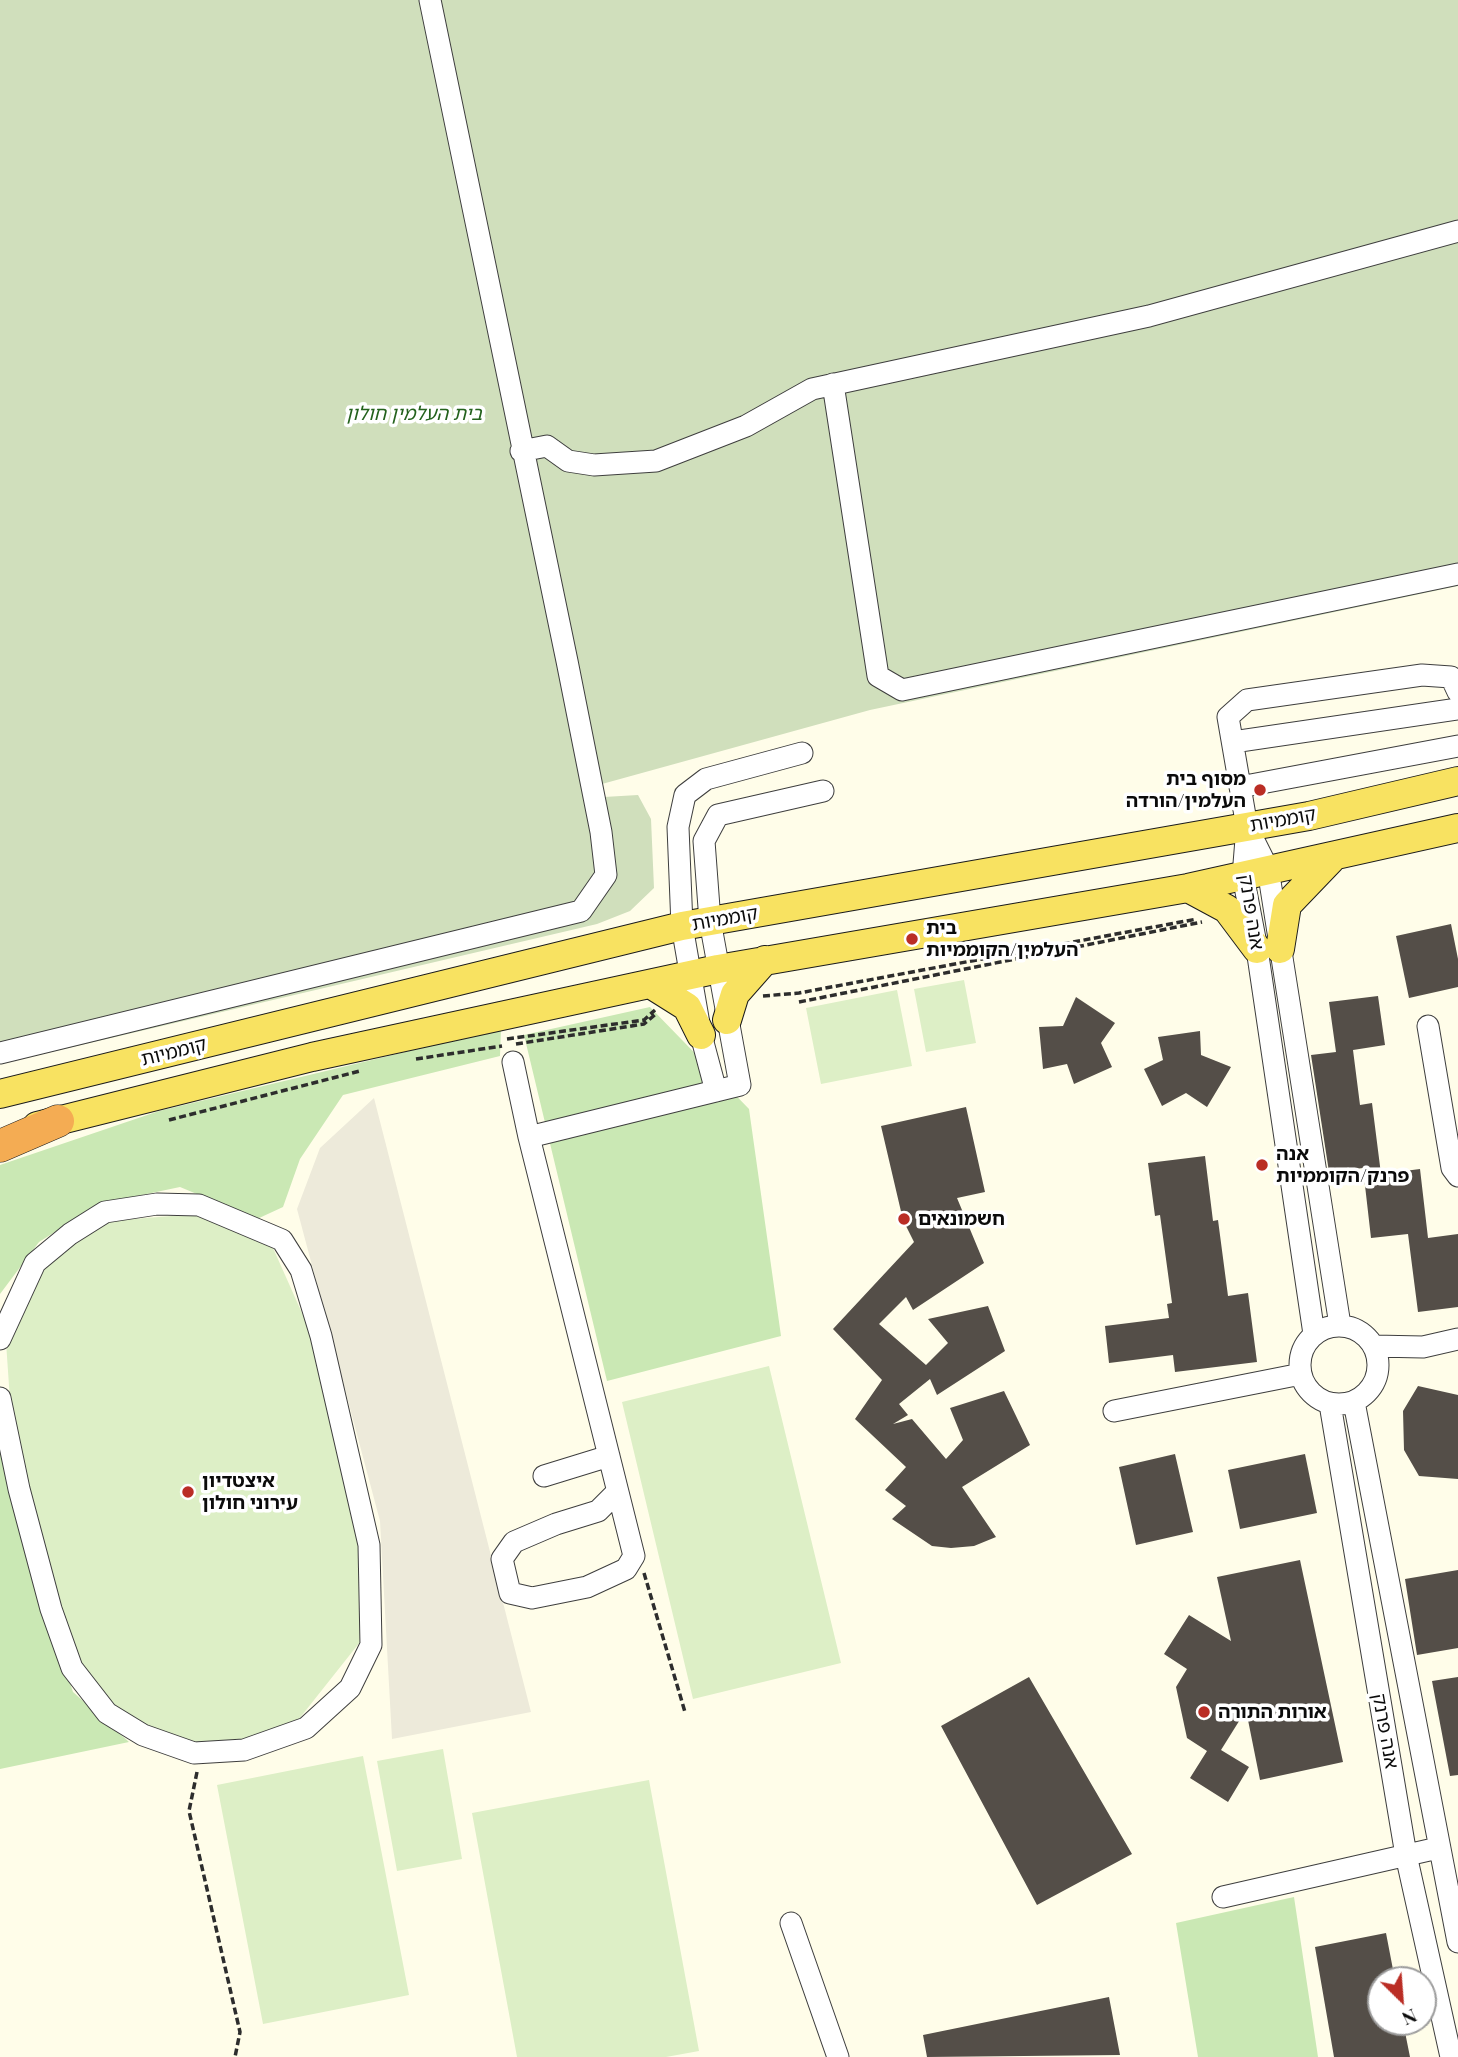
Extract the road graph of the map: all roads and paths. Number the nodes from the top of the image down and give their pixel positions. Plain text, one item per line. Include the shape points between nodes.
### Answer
1 (430, 0) edge
2 (1458, 231) edge
3 (833, 384) junction
4 (521, 452) junction
5 (1458, 574) edge
6 (1458, 692) edge
7 (1458, 709) edge
8 (1233, 742) junction
9 (1458, 746) edge
10 (802, 753) dead end
11 (1458, 781) edge
12 (1240, 787) junction
13 (823, 791) dead end
14 (1248, 827) junction
15 (1458, 828) edge
16 (1334, 856) junction
17 (1255, 872) junction
18 (1188, 888) junction
19 (1230, 913) junction
20 (710, 921) junction
21 (682, 926) junction
22 (1269, 949) junction
23 (765, 960) junction
24 (705, 972) junction
25 (663, 991) junction
26 (758, 996) dead end
27 (799, 1002) dead end
28 (727, 1020) junction
29 (1428, 1026) dead end
30 (701, 1035) junction
31 (0, 1053) edge
32 (411, 1060) dead end
33 (513, 1062) dead end
34 (370, 1069) dead end
35 (716, 1091) junction
36 (0, 1094) edge
37 (169, 1120) dead end
38 (58, 1121) junction
39 (0, 1135) edge
40 (529, 1137) junction
41 (0, 1146) edge
42 (1458, 1176) edge
43 (1340, 1325) junction
44 (1314, 1334) junction
45 (0, 1339) edge
46 (1458, 1339) edge
47 (1374, 1346) junction
48 (1423, 1347) junction
49 (1379, 1370) junction
50 (1301, 1374) junction
51 (0, 1398) edge
52 (1354, 1402) junction
53 (1330, 1404) junction
54 (1114, 1412) dead end
55 (609, 1456) junction
56 (544, 1476) dead end
57 (617, 1492) junction
58 (634, 1556) junction
59 (685, 1712) dead end
60 (218, 1751) junction
61 (1437, 1848) junction
62 (1406, 1855) junction
63 (1223, 1897) dead end
64 (791, 1923) dead end
65 (1458, 1942) edge
66 (236, 2057) edge
67 (838, 2057) edge
68 (1451, 2057) edge

1 - 4 street
2 - 3 street via 1149,316
3 - 4 street via 812,389 746,426 656,461 594,465 568,461 547,446
3 - 5 street via 878,676 902,690
4 - 31 street via 601,832 606,875 581,911
6 - 8 street, אנה פרנק via 1451,677 1422,675 1247,700 1228,717
7 - 8 street
8 - 12 street, אנה פרנק
9 - 12 street
10 - 21 street via 706,779 685,795 678,827
11 - 14 main road, קוממיות
12 - 14 street, אנה פרנק
13 - 20 street via 718,815 704,841
14 - 17 street, אנה פרנק
14 - 20 main road, קוממיות
15 - 16 main road, קוממיות
16 - 17 main road, קוממיות
16 - 22 main road via 1287,905
17 - 18 main road, קוממיות
17 - 22 street, אנה פרנק
18 - 19 main road
18 - 23 main road, קוממיות
19 - 22 main road
19 - 26 path
19 - 27 path via 1175,929
20 - 21 main road, קוממיות
20 - 24 street
21 - 24 street
21 - 36 main road, קוממיות
22 - 43 street, אנה פרנק
22 - 44 street, אנה פרנק
23 - 24 main road, קוממיות
23 - 28 main road via 735,995
24 - 25 main road, קוממיות
24 - 28 street
24 - 30 street
25 - 30 main road via 687,1007
25 - 32 path via 644,1024
25 - 38 main road, קוממיות via 312,1057
28 - 35 street via 740,1085
29 - 42 street via 1452,1168
30 - 35 street
33 - 40 street
34 - 37 path
35 - 40 street
38 - 39 main road, קוממיות
38 - 41 highway
40 - 55 street
43 - 44 street
43 - 47 street via 1366,1335
44 - 50 street via 1300,1358
45 - 60 street via 35,1263 105,1212 157,1204 199,1205 282,1240 301,1270 359,1496 369,1545 379,1648 350,1688 306,1728 244,1750
46 - 48 street
47 - 48 street
47 - 49 street
48 - 49 street
49 - 52 street via 1374,1383
50 - 53 street via 1307,1389
50 - 54 street
51 - 60 street via 33,1542 72,1668 107,1713 143,1735 194,1753
52 - 53 street
52 - 61 street, אנה פרנק
53 - 62 street, אנה פרנק
55 - 56 street
55 - 57 street
57 - 58 street
57 - 58 street via 598,1511 514,1542 502,1559 507,1597 532,1598 587,1587 626,1569
58 - 59 path via 647,1577
60 - 66 path via 195,1774 189,1811 240,2032
61 - 62 street
61 - 65 street, אנה פרנק
62 - 63 street
62 - 68 street, אנה פרנק
64 - 67 street

